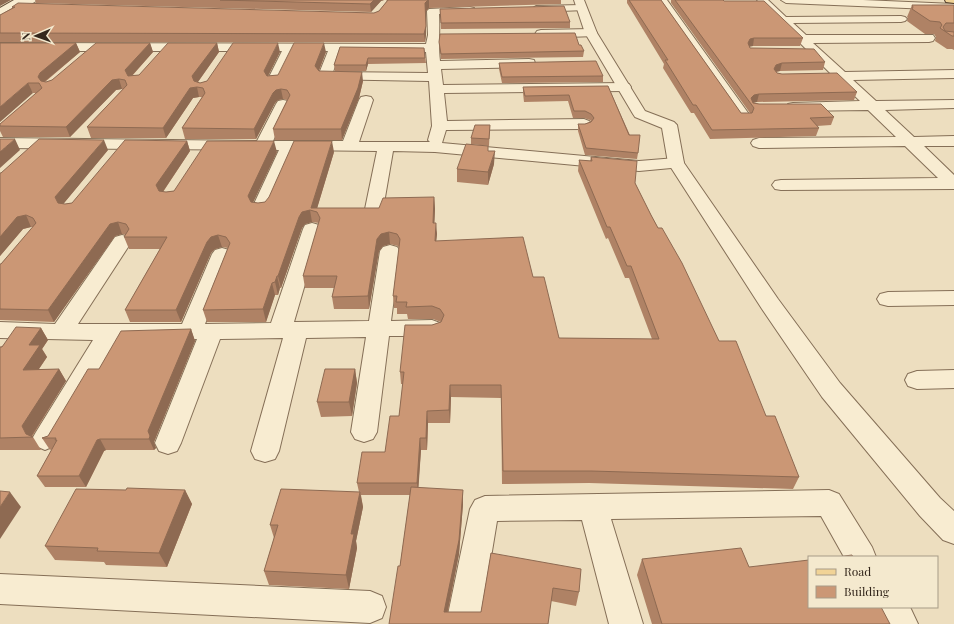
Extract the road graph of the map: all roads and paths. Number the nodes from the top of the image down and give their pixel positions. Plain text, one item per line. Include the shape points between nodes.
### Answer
1 (33, 0) edge
2 (662, 0) edge
3 (762, 0) edge
4 (786, 0) edge
5 (950, 0) edge
6 (954, 0) edge
7 (18, 2) edge
8 (580, 4) edge
9 (0, 7) edge
10 (42, 8) edge
11 (954, 8) edge
12 (527, 9) edge
13 (480, 10) edge
14 (0, 13) edge
15 (0, 19) edge
16 (901, 19) dead end
17 (782, 20) junction
18 (591, 33) junction
19 (526, 34) edge
20 (449, 35) edge
21 (929, 38) dead end
22 (433, 42) junction
23 (801, 45) junction
24 (0, 47) edge
25 (24, 47) junction
26 (96, 47) junction
27 (167, 47) junction
28 (231, 48) junction
29 (290, 48) junction
30 (335, 48) junction
31 (157, 58) edge
32 (223, 59) edge
33 (6, 60) edge
34 (78, 62) edge
35 (543, 63) edge
36 (954, 74) edge
37 (818, 76) edge
38 (841, 76) junction
39 (436, 77) junction
40 (274, 81) edge
41 (624, 88) junction
42 (366, 100) dead end
43 (283, 104) dead end
44 (954, 104) edge
45 (872, 105) junction
46 (780, 107) edge
47 (744, 117) edge
48 (584, 124) edge
49 (440, 126) junction
50 (91, 127) edge
51 (910, 141) junction
52 (954, 141) edge
53 (0, 143) edge
54 (758, 143) dead end
55 (38, 144) junction
56 (75, 144) junction
57 (124, 144) junction
58 (262, 146) junction
59 (289, 146) junction
60 (349, 147) junction
61 (386, 147) junction
62 (435, 147) junction
63 (22, 159) edge
64 (110, 162) edge
65 (676, 163) junction
66 (954, 183) edge
67 (781, 185) dead end
68 (261, 208) edge
69 (374, 209) edge
70 (312, 229) dead end
71 (122, 241) dead end
72 (390, 251) dead end
73 (222, 254) dead end
74 (954, 298) edge
75 (888, 299) dead end
76 (378, 328) junction
77 (432, 328) edge
78 (8, 330) edge
79 (288, 330) junction
80 (62, 331) junction
81 (201, 331) junction
82 (109, 333) junction
83 (0, 352) edge
84 (954, 379) edge
85 (917, 380) dead end
86 (364, 432) dead end
87 (45, 439) edge
88 (168, 443) dead end
89 (265, 451) dead end
90 (593, 507) junction
91 (954, 532) edge
92 (860, 556) edge
93 (0, 589) edge
94 (370, 608) dead end
95 (892, 608) edge
96 (462, 624) edge
97 (626, 624) edge
98 (901, 624) edge

1 - 7 street
2 - 47 street
3 - 17 street
4 - 11 street
5 - 6 main road
7 - 9 street
7 - 10 street
7 - 14 street
7 - 15 street
8 - 12 street
8 - 18 street
13 - 22 street via 432,10
16 - 17 street
17 - 23 street
18 - 19 street
18 - 41 street via 602,62
20 - 22 street
21 - 23 street
22 - 30 street
22 - 39 street
23 - 38 street via 815,51
24 - 25 street
25 - 26 street
25 - 33 street
26 - 27 street
26 - 34 street
27 - 28 street
27 - 31 street
28 - 29 street
28 - 32 street
29 - 30 street
29 - 40 street
30 - 39 street via 325,76
35 - 39 street
36 - 38 street
37 - 38 street
38 - 45 street
39 - 41 street
39 - 49 street
41 - 65 street via 640,114 669,125
42 - 60 street
43 - 58 street
44 - 45 street
45 - 46 street
45 - 51 street
48 - 49 street
49 - 62 street
50 - 56 street
51 - 52 street
51 - 54 street
51 - 66 street
53 - 55 street
55 - 56 street
55 - 63 street
56 - 57 street
57 - 58 street via 176,138 200,151
57 - 64 street
58 - 59 street
59 - 60 street
59 - 68 street
60 - 61 street
61 - 62 street
61 - 69 street
62 - 65 street via 639,166
65 - 91 street via 831,390
66 - 67 street
70 - 79 street
71 - 80 street
72 - 76 street
73 - 81 street
74 - 75 street
76 - 77 street
76 - 79 street
76 - 86 street
78 - 80 street
78 - 83 street
79 - 81 street
79 - 89 street
80 - 82 street
81 - 82 street
81 - 88 street
82 - 87 street
84 - 85 street
90 - 92 street via 829,503
90 - 96 street via 485,509
90 - 97 street
93 - 94 street
95 - 98 street

